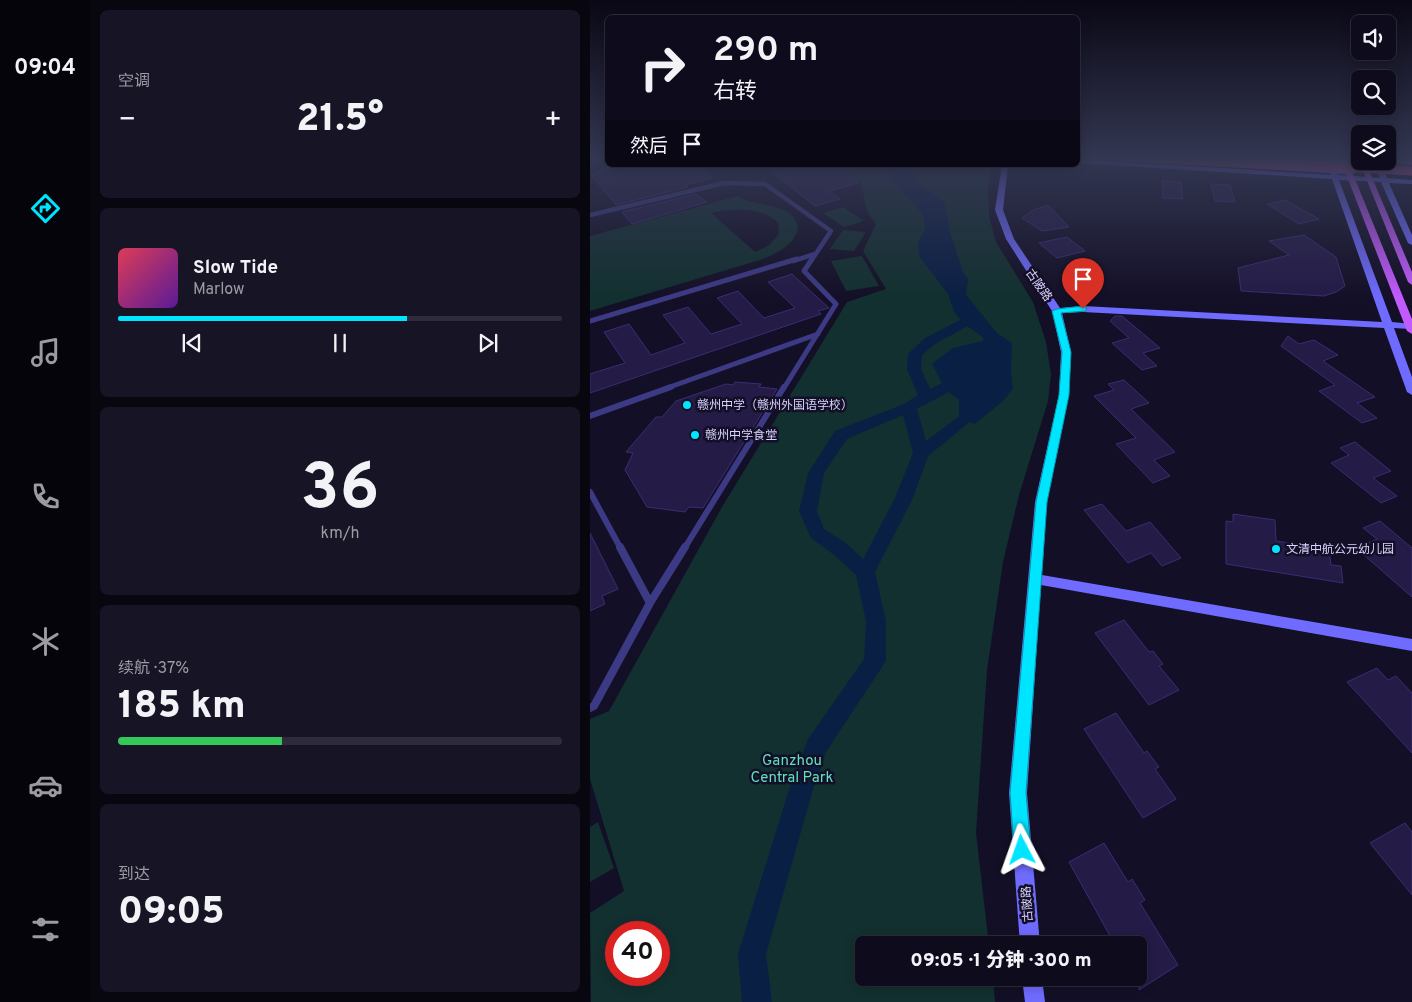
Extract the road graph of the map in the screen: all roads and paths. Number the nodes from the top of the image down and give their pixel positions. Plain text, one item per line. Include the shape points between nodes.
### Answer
1 (636, 205) edge
2 (794, 205) edge
3 (1000, 205) edge
4 (1345, 205) edge
5 (1362, 205) edge
6 (1379, 205) edge
7 (1394, 205) edge
8 (590, 216) edge
9 (1412, 243) edge
10 (815, 254) junction
11 (792, 261) junction
12 (804, 271) junction
13 (1412, 282) edge
14 (1057, 311) junction
15 (590, 322) edge
16 (1389, 325) junction
17 (1411, 328) edge
18 (818, 334) junction
19 (1412, 392) edge
20 (590, 416) edge
21 (590, 492) edge
22 (1036, 579) junction
23 (650, 603) junction
24 (1412, 645) edge
25 (590, 708) edge
26 (1029, 936) edge
27 (1033, 986) edge
28 (1035, 1002) edge

1 - 8 lane
2 - 10 lane via 831,231
3 - 14 street, 古陂路 via 1010,239
4 - 16 street
5 - 17 main road
6 - 13 main road
7 - 9 street
10 - 11 lane
10 - 12 lane
11 - 12 lane
11 - 15 lane
12 - 18 lane via 836,304
14 - 16 street via 1083,309
14 - 22 street, 古陂路 via 1066,352 1064,395 1042,502
16 - 17 street
16 - 19 street
18 - 20 lane
18 - 23 lane
21 - 23 lane
22 - 24 street
22 - 26 street, 古陂路 via 1018,793
23 - 25 lane
27 - 28 street

